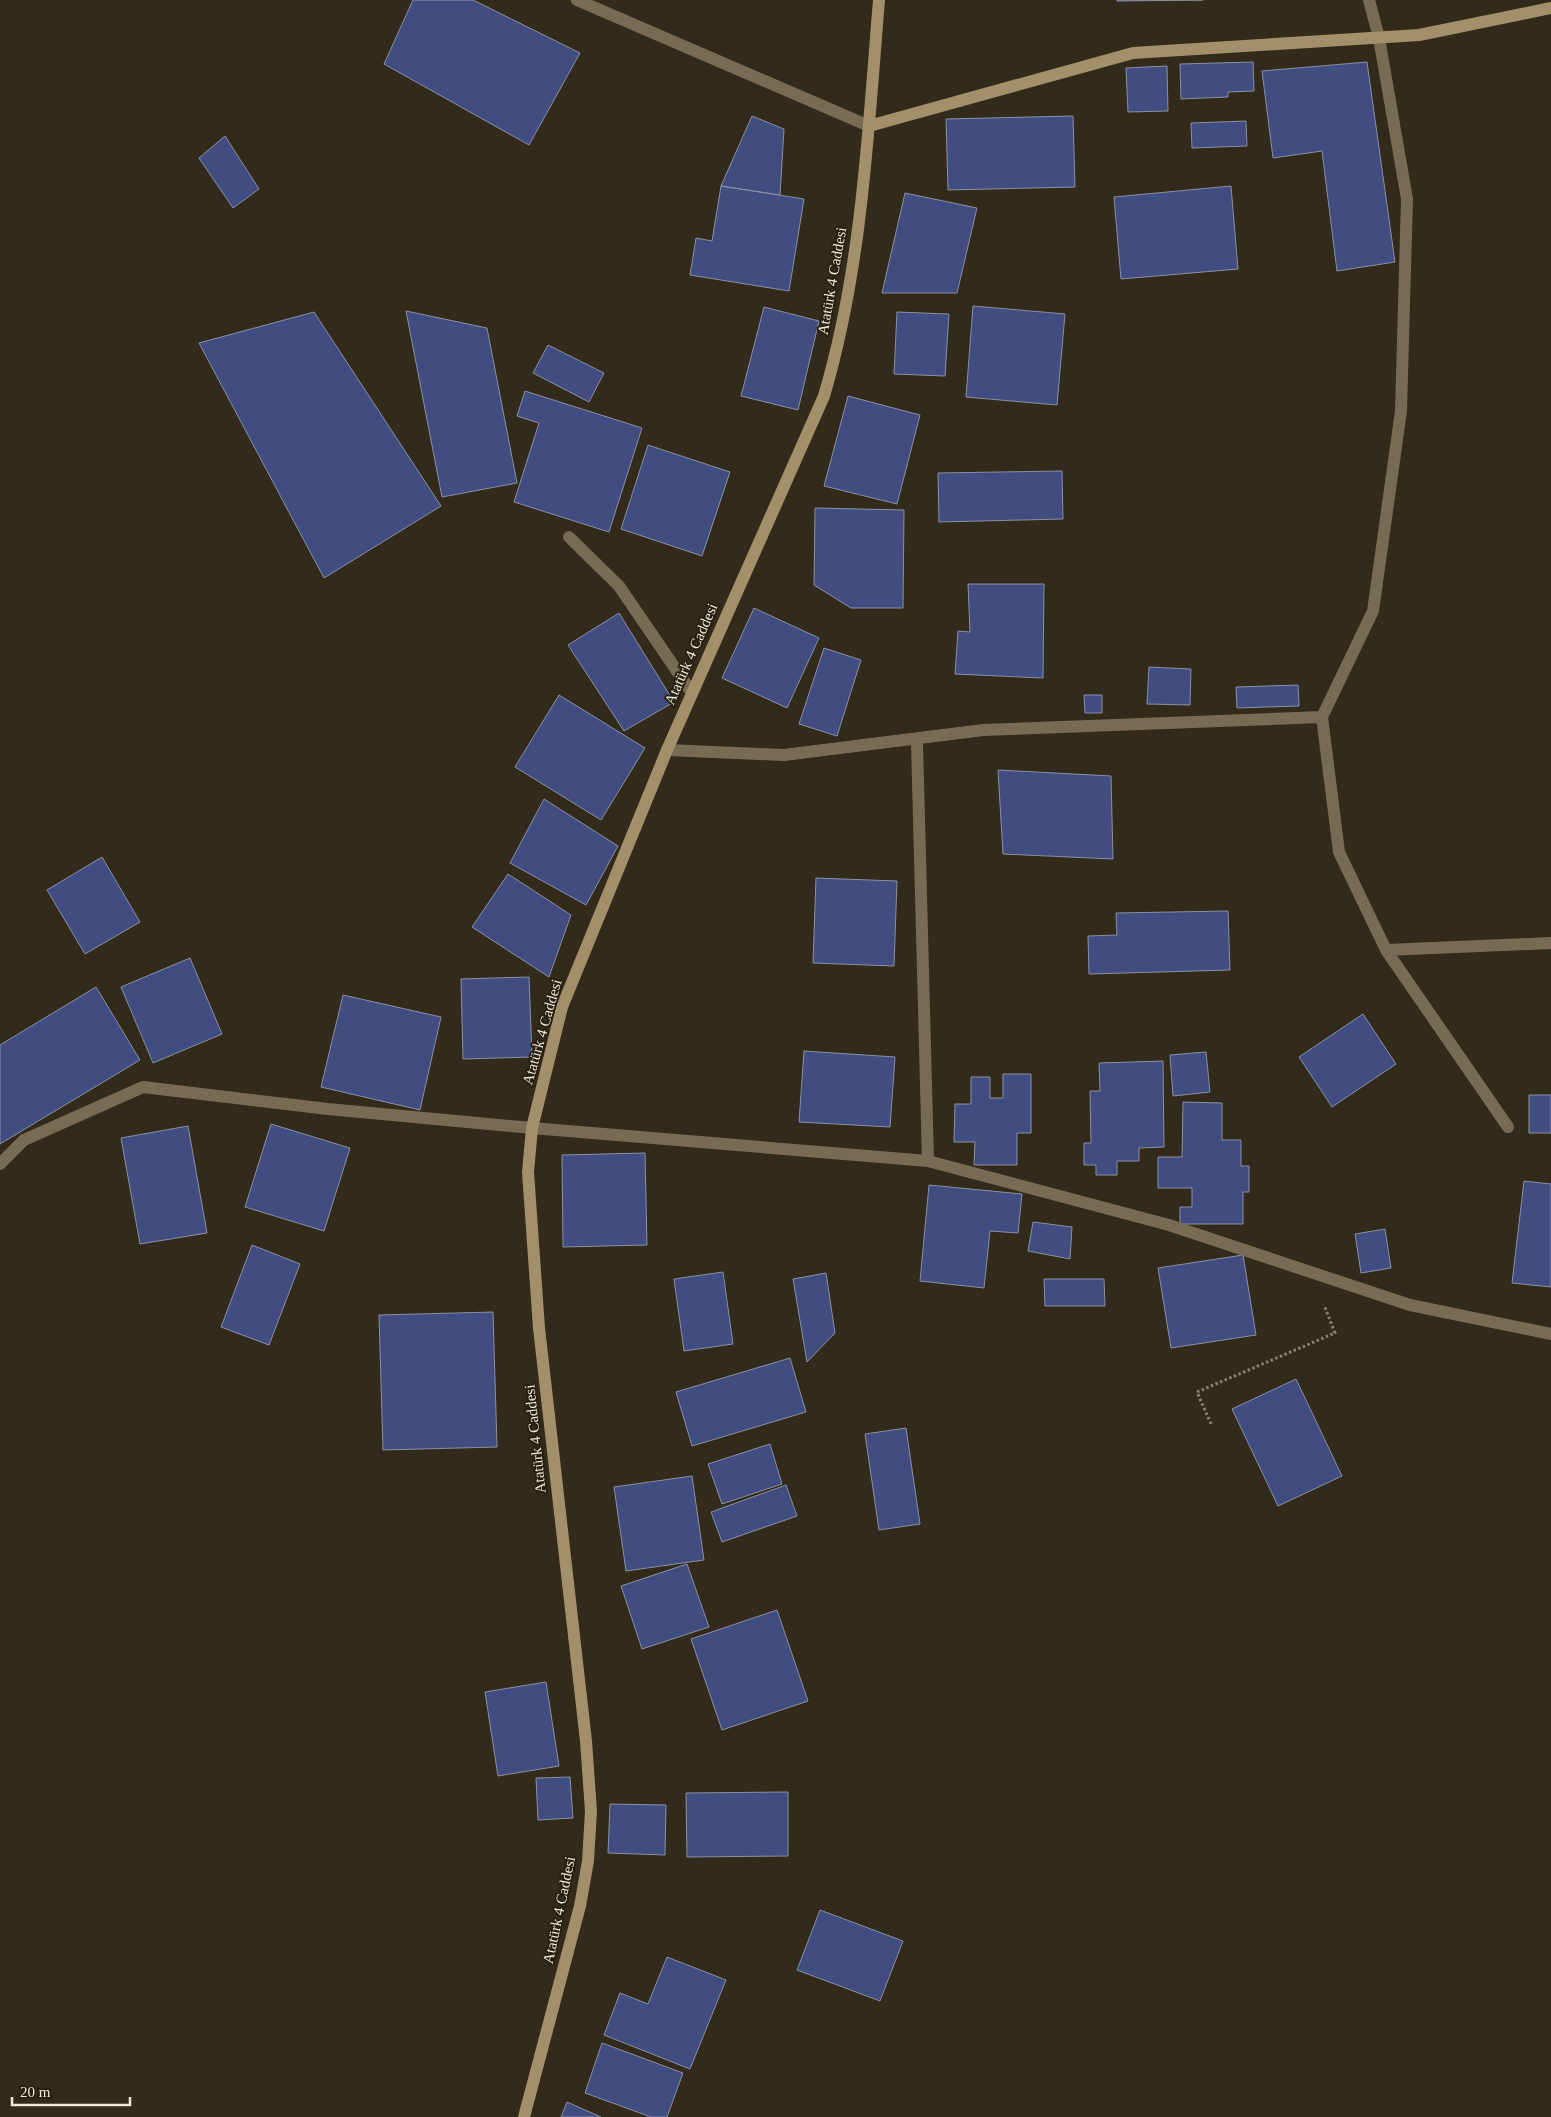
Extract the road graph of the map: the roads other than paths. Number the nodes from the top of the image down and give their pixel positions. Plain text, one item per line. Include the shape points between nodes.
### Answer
1 (577, 0) edge
2 (879, 0) edge
3 (1369, 0) edge
4 (1551, 8) edge
5 (1378, 38) junction
6 (869, 126) junction
7 (569, 537) dead end
8 (692, 693) junction
9 (1322, 717) junction
10 (914, 739) junction
11 (667, 750) junction
12 (1551, 943) edge
13 (1386, 950) junction
14 (532, 1128) junction
15 (1508, 1128) dead end
16 (928, 1160) junction
17 (0, 1164) edge
18 (1551, 1334) edge
19 (524, 2117) edge

1 - 6 street
2 - 6 street, Atatürk 4 Caddesi
3 - 5 street
4 - 5 street via 1418,35
5 - 6 street via 1133,53
5 - 9 street via 1407,199 1401,411 1373,611
6 - 8 street, Atatürk 4 Caddesi via 846,302 824,396
7 - 8 street via 619,586
8 - 11 street, Atatürk 4 Caddesi
9 - 10 street via 983,730
9 - 13 street via 1338,852
10 - 11 street via 784,755
10 - 16 street via 917,742
11 - 14 street, Atatürk 4 Caddesi via 562,1007
12 - 13 street
13 - 15 street
14 - 16 street
14 - 17 street via 143,1087 24,1140
14 - 19 street, Atatürk 4 Caddesi via 528,1172 539,1328 586,1741 591,1811 588,1861 580,1906
16 - 18 street via 1169,1225 1410,1305

